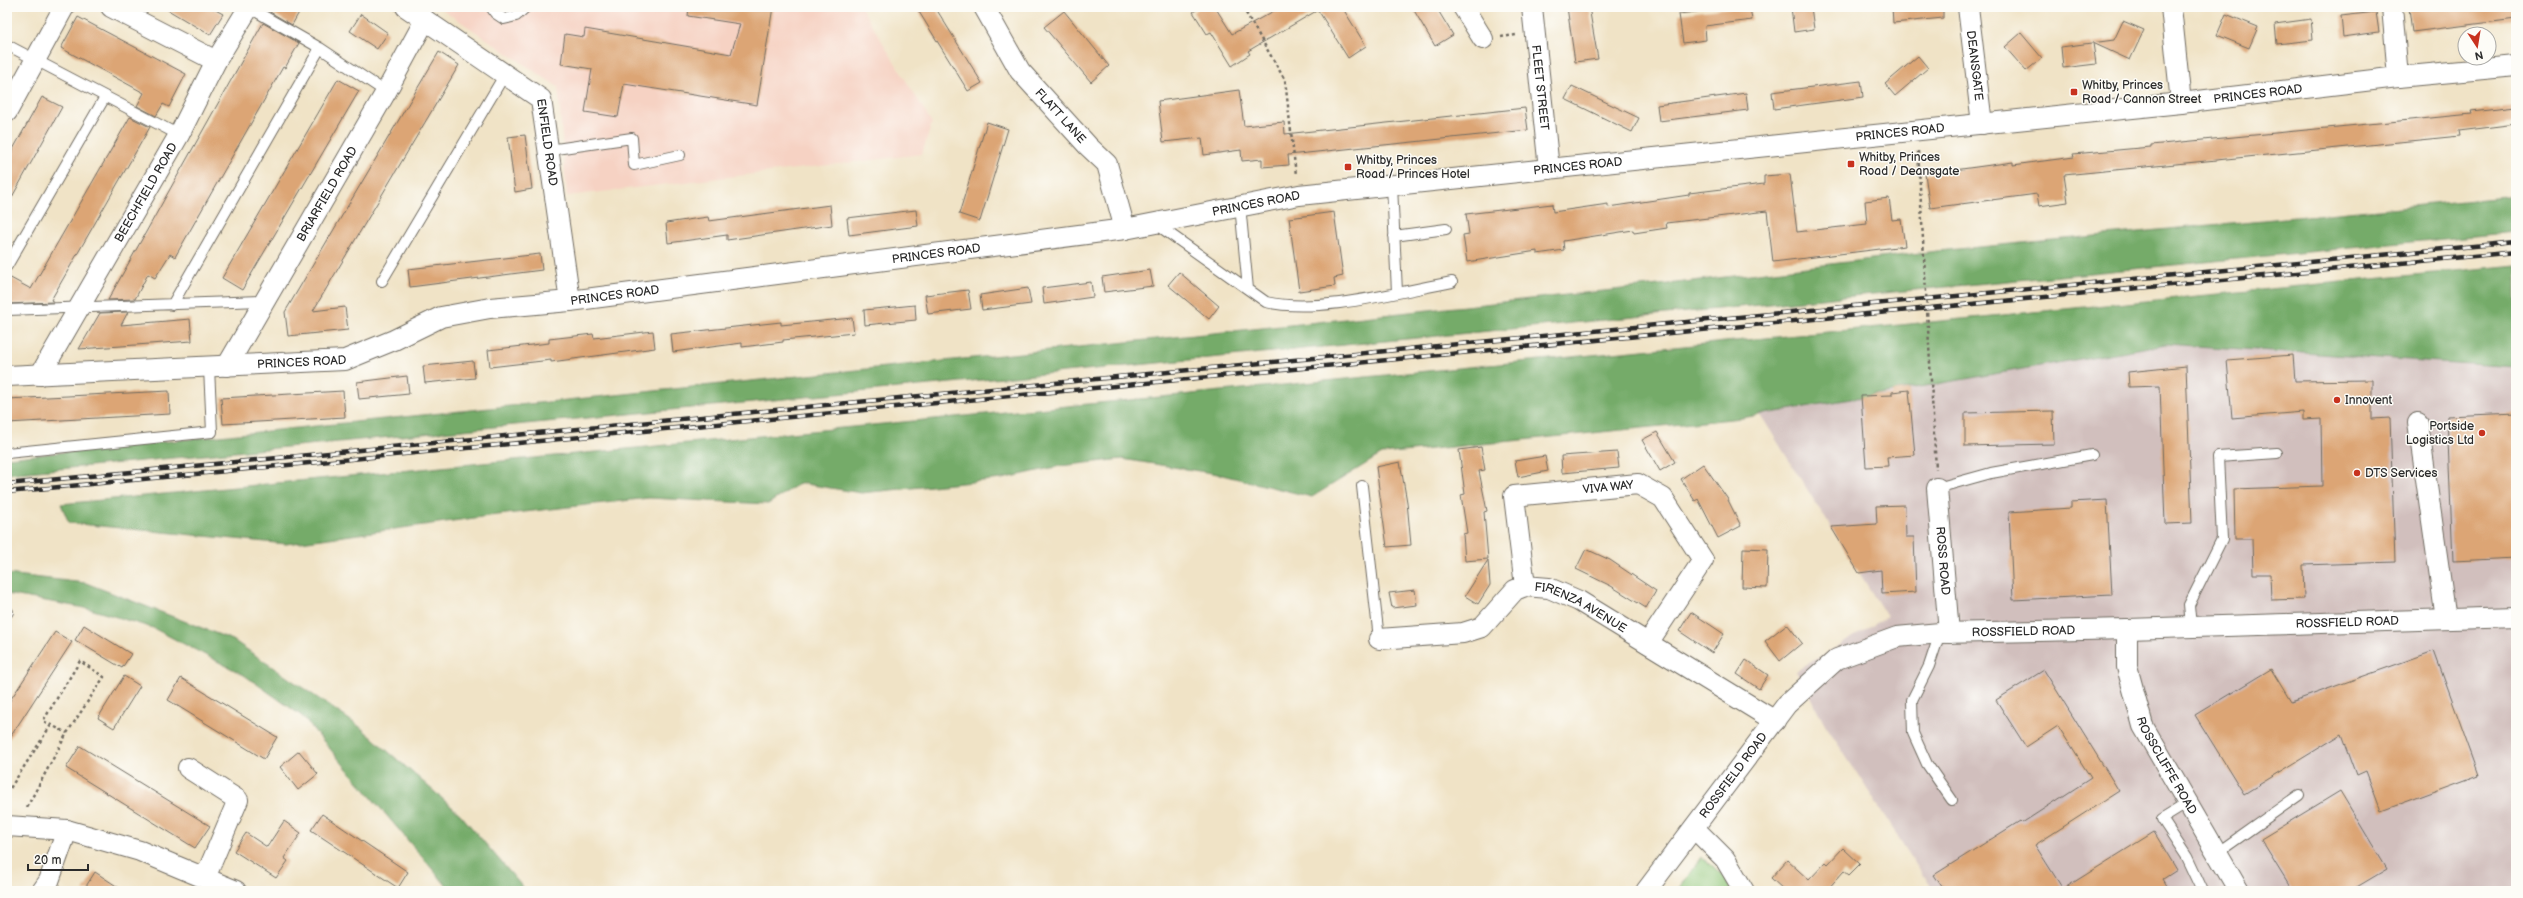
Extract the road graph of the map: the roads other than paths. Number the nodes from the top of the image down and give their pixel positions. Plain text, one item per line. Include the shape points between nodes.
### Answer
1 (64, 7) edge
2 (111, 7) edge
3 (249, 7) edge
4 (407, 7) edge
5 (491, 7) edge
6 (526, 7) edge
7 (984, 7) edge
8 (1463, 7) edge
9 (1532, 7) edge
10 (1968, 7) edge
11 (2171, 7) edge
12 (2392, 7) edge
13 (425, 20) junction
14 (1483, 39) road end
15 (7, 45) edge
16 (320, 48) junction
17 (35, 60) junction
18 (216, 61) junction
19 (2516, 66) edge
20 (505, 74) junction
21 (2398, 77) junction
22 (386, 92) junction
23 (106, 97) junction
24 (2181, 103) junction
25 (7, 112) edge
26 (1982, 124) junction
27 (179, 135) junction
28 (549, 150) junction
29 (680, 155) dead end
30 (1549, 169) junction
31 (1392, 185) junction
32 (1240, 206) junction
33 (1156, 224) junction
34 (1446, 229) dead end
35 (1125, 230) junction
36 (1394, 236) junction
37 (7, 266) edge
38 (382, 281) dead end
39 (1452, 282) dead end
40 (1248, 290) junction
41 (1397, 292) junction
42 (264, 301) junction
43 (570, 301) junction
44 (172, 305) junction
45 (78, 307) junction
46 (7, 310) edge
47 (218, 367) junction
48 (40, 375) junction
49 (7, 376) edge
50 (2418, 423) dead end
51 (7, 453) edge
52 (2277, 453) dead end
53 (2092, 455) dead end
54 (1362, 486) dead end
55 (1937, 488) joint
56 (1525, 586) junction
57 (2516, 617) edge
58 (2446, 619) junction
59 (2191, 627) junction
60 (2127, 630) junction
61 (1945, 633) junction
62 (1379, 639) joint
63 (1648, 643) junction
64 (1775, 721) junction
65 (188, 768) dead end
66 (2299, 795) dead end
67 (1952, 800) dead end
68 (2188, 803) junction
69 (11, 826) edge
70 (1694, 828) junction
71 (67, 830) junction
72 (2217, 853) junction
73 (205, 878) junction
74 (42, 891) edge
75 (236, 891) edge
76 (1646, 891) edge
77 (1744, 891) edge
78 (2203, 891) edge
79 (2238, 891) edge

1 - 17 street
2 - 18 street
3 - 16 lane
3 - 18 street, BEECHFIELD ROAD
4 - 13 street, ENFIELD ROAD
5 - 6 lane via 504,19 516,16
7 - 35 street, FLATT LANE via 1020,71 1107,164
8 - 14 street
9 - 30 street, FLEET STREET
10 - 26 street, DEANSGATE
11 - 24 street
12 - 21 street
13 - 20 street, ENFIELD ROAD
13 - 22 street, BRIARFIELD ROAD
15 - 17 lane
16 - 22 lane
16 - 44 lane
17 - 23 lane
17 - 25 street
18 - 27 street, BEECHFIELD ROAD
19 - 21 street, PRINCES ROAD
20 - 28 street, ENFIELD ROAD via 541,99
20 - 38 lane
21 - 24 street, PRINCES ROAD
22 - 42 street, BRIARFIELD ROAD
23 - 27 lane
23 - 37 lane
24 - 26 street, PRINCES ROAD
26 - 30 street, PRINCES ROAD
27 - 45 street, BEECHFIELD ROAD
28 - 29 lane via 632,138 634,165
28 - 43 street, ENFIELD ROAD
30 - 31 street, PRINCES ROAD
31 - 32 street, PRINCES ROAD via 1299,195
31 - 36 lane
32 - 33 street, PRINCES ROAD
32 - 40 lane
33 - 35 street, PRINCES ROAD
33 - 40 lane
34 - 36 lane
35 - 43 street, PRINCES ROAD
36 - 41 lane
39 - 41 lane
40 - 41 lane via 1266,302 1283,306 1339,302
42 - 44 lane
42 - 47 street, BRIARFIELD ROAD
43 - 47 street, PRINCES ROAD via 490,308 441,317 345,360
44 - 45 lane
45 - 46 lane
45 - 48 street, BEECHFIELD ROAD
47 - 48 street, PRINCES ROAD
47 - 51 lane via 212,432
48 - 49 street, PRINCES ROAD
50 - 58 street
52 - 59 lane via 2218,457 2222,539 2190,605
53 - 55 lane via 1991,473
54 - 62 lane
55 - 61 street, ROSS ROAD
56 - 62 street, FIRENZA AVENUE via 1515,590 1482,627 1463,633
56 - 63 street, FIRENZA AVENUE via 1550,588 1578,601
56 - 63 street, VIVA WAY via 1514,496 1638,484 1663,498 1703,560
57 - 58 street, ROSSFIELD ROAD
58 - 59 street, ROSSFIELD ROAD
59 - 60 street, ROSSFIELD ROAD
60 - 61 street, ROSSFIELD ROAD
60 - 68 street, ROSSCLIFFE ROAD via 2127,668 2143,726
61 - 64 street, ROSSFIELD ROAD via 1897,637 1837,659 1787,704
61 - 67 lane via 1912,700 1913,733 1927,764
63 - 64 street, FIRENZA AVENUE
64 - 70 street, ROSSFIELD ROAD
65 - 73 street via 238,800
66 - 72 lane
68 - 72 street, ROSSCLIFFE ROAD
68 - 78 lane via 2162,819 2187,857
69 - 71 street
70 - 76 street, ROSSFIELD ROAD
70 - 77 street via 1725,859
71 - 73 street via 140,851
71 - 74 street via 49,881
72 - 79 street, ROSSCLIFFE ROAD
73 - 75 street

